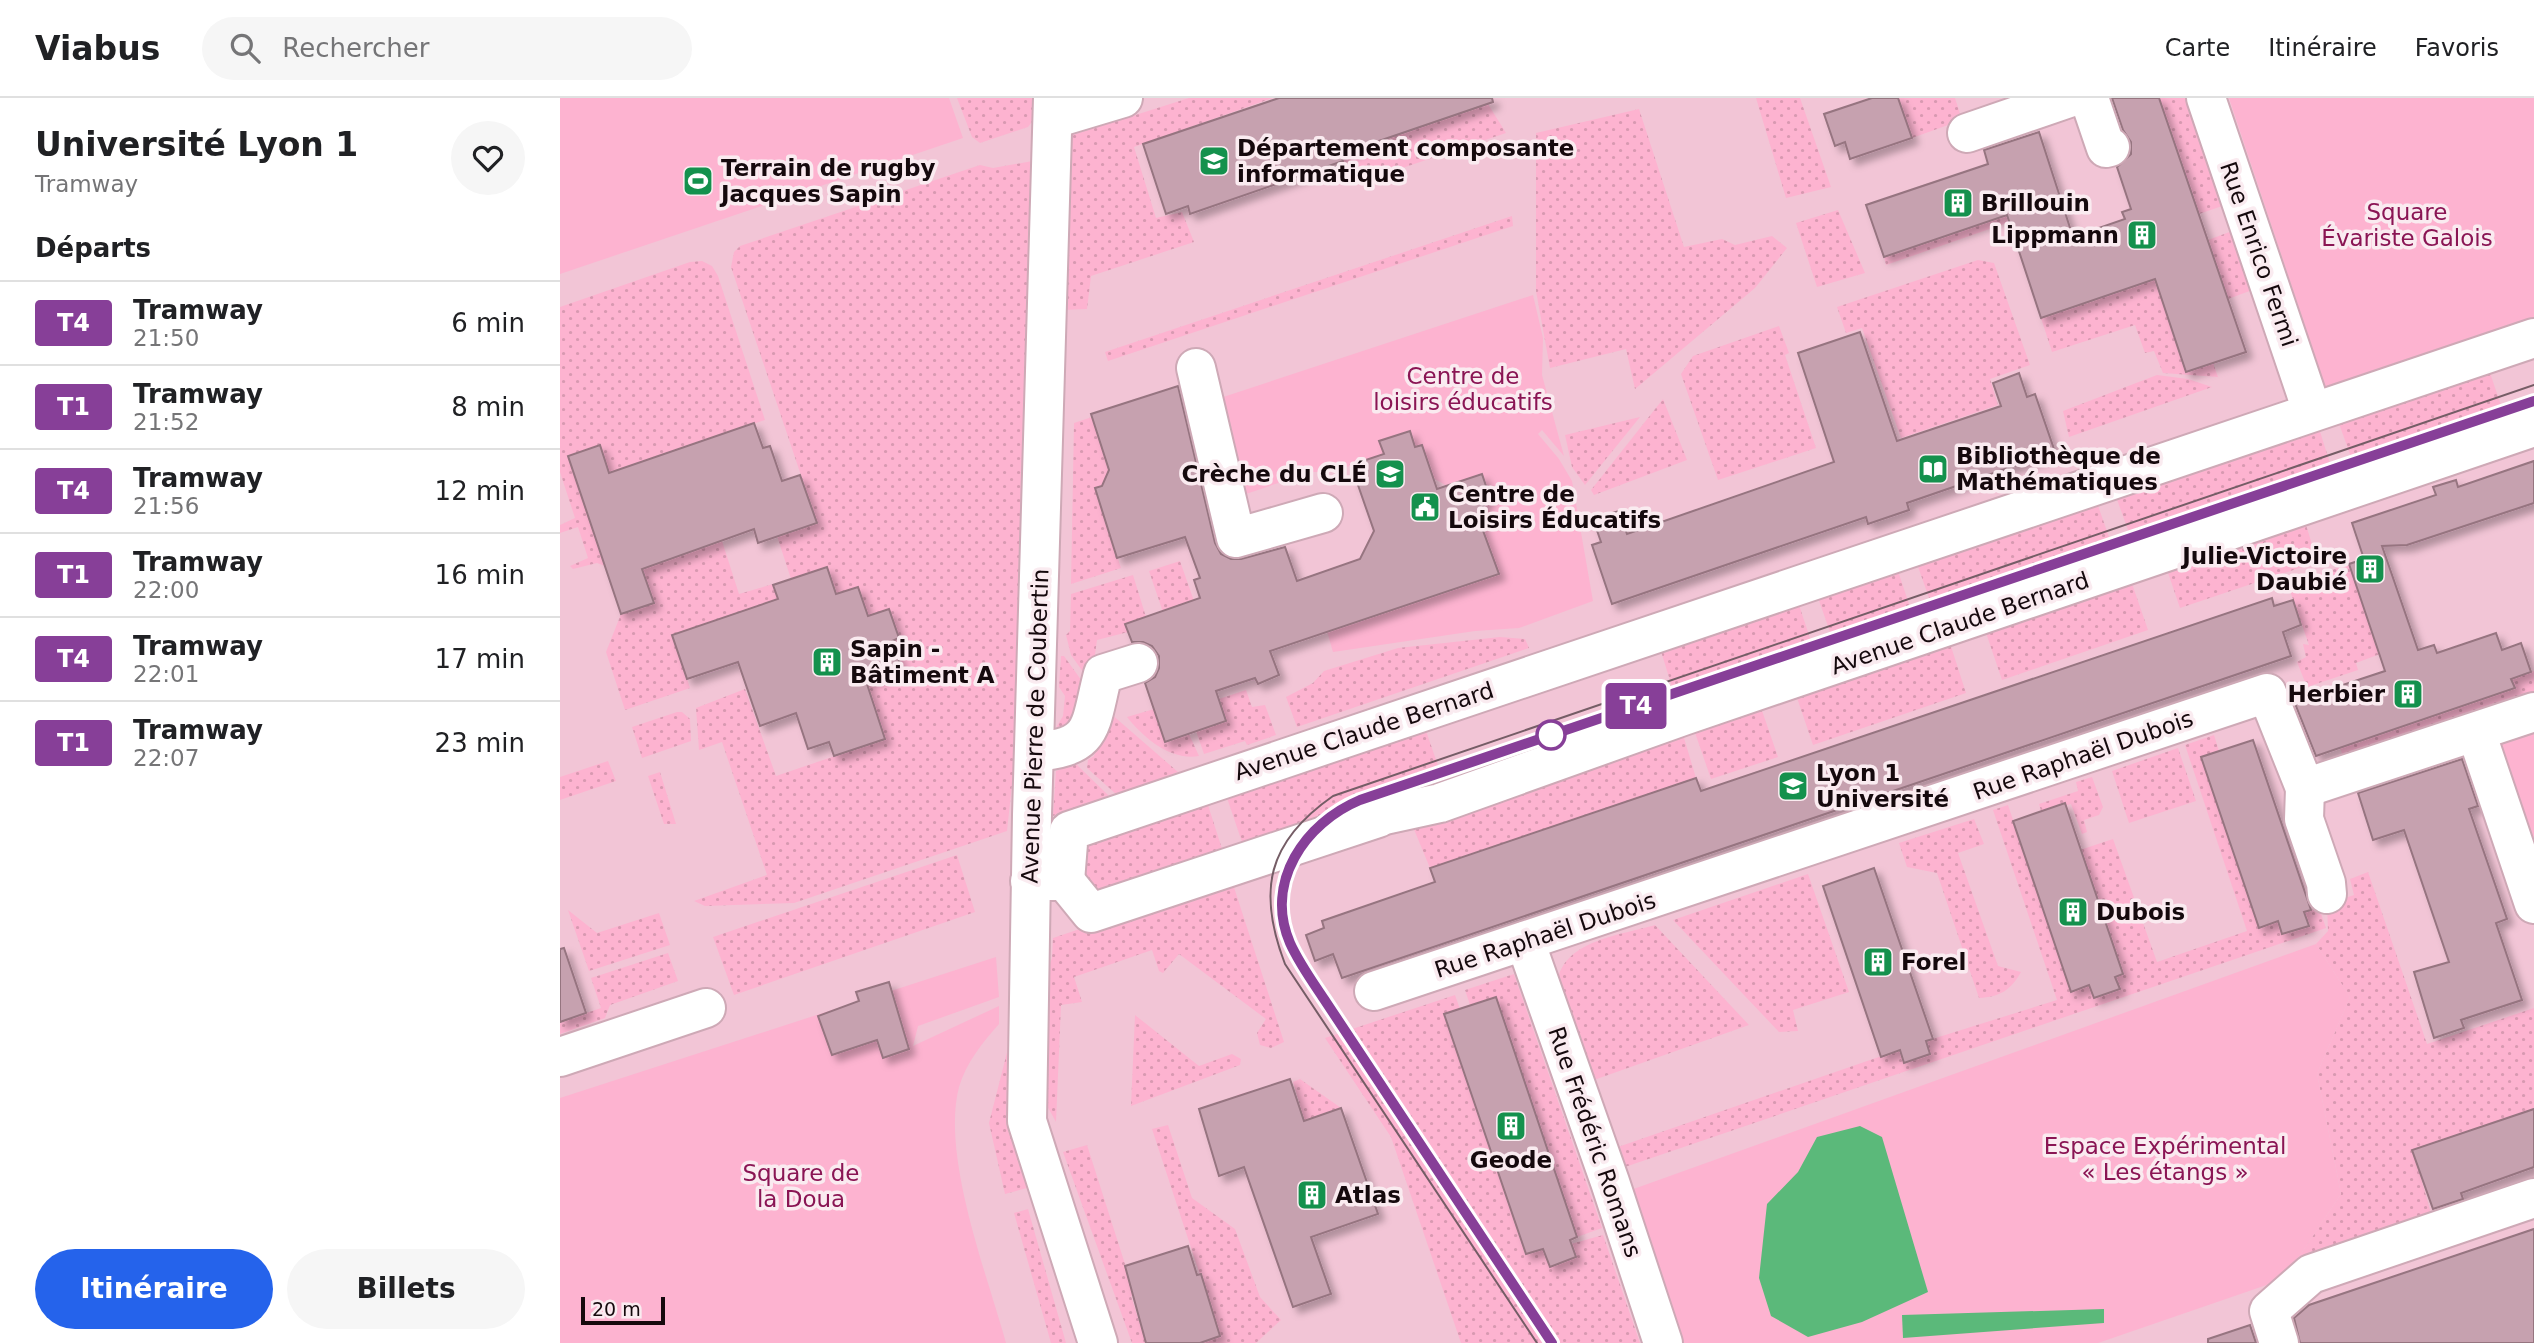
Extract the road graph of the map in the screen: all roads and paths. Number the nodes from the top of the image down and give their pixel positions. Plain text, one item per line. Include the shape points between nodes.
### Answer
1 (1123, 98) edge
2 (2069, 98) edge
3 (2089, 98) edge
4 (2206, 98) edge
5 (1053, 109) edge
6 (1967, 133) dead end
7 (2110, 147) dead end
8 (2534, 338) edge
9 (1196, 368) dead end
10 (2312, 411) junction
11 (2534, 426) edge
12 (1323, 513) dead end
13 (1139, 663) dead end
14 (2534, 712) edge
15 (2476, 732) junction
16 (1034, 752) junction
17 (2305, 788) junction
18 (1048, 881) junction
19 (2327, 894) dead end
20 (2534, 904) edge
21 (1525, 941) junction
22 (1374, 991) dead end
23 (706, 1008) dead end
24 (560, 1057) edge
25 (2534, 1198) edge
26 (1098, 1343) edge
27 (1663, 1343) edge
28 (2278, 1343) edge

1 - 5 street
2 - 6 street
3 - 7 street via 2106,148
4 - 10 street, Rue Enrico Fermi
5 - 16 street, Avenue Pierre de Coubertin
8 - 10 street, Avenue Claude Bernard
9 - 12 street via 1236,538
10 - 18 street, Avenue Claude Bernard via 1900,549 1702,605 1069,831
11 - 18 street, Avenue Claude Bernard via 1675,718 1440,803 1381,817 1091,913
13 - 16 street via 1103,674 1088,733 1065,750
14 - 15 street
15 - 17 street
15 - 20 street
16 - 18 street, Avenue Pierre de Coubertin
17 - 19 street via 2304,819
17 - 21 street, Rue Raphaël Dubois via 2267,693
18 - 26 street, Avenue Pierre de Coubertin via 1027,1121
21 - 22 street, Rue Raphaël Dubois
21 - 27 street, Rue Frédéric Romans
23 - 24 street
25 - 28 street via 2311,1274 2269,1311

